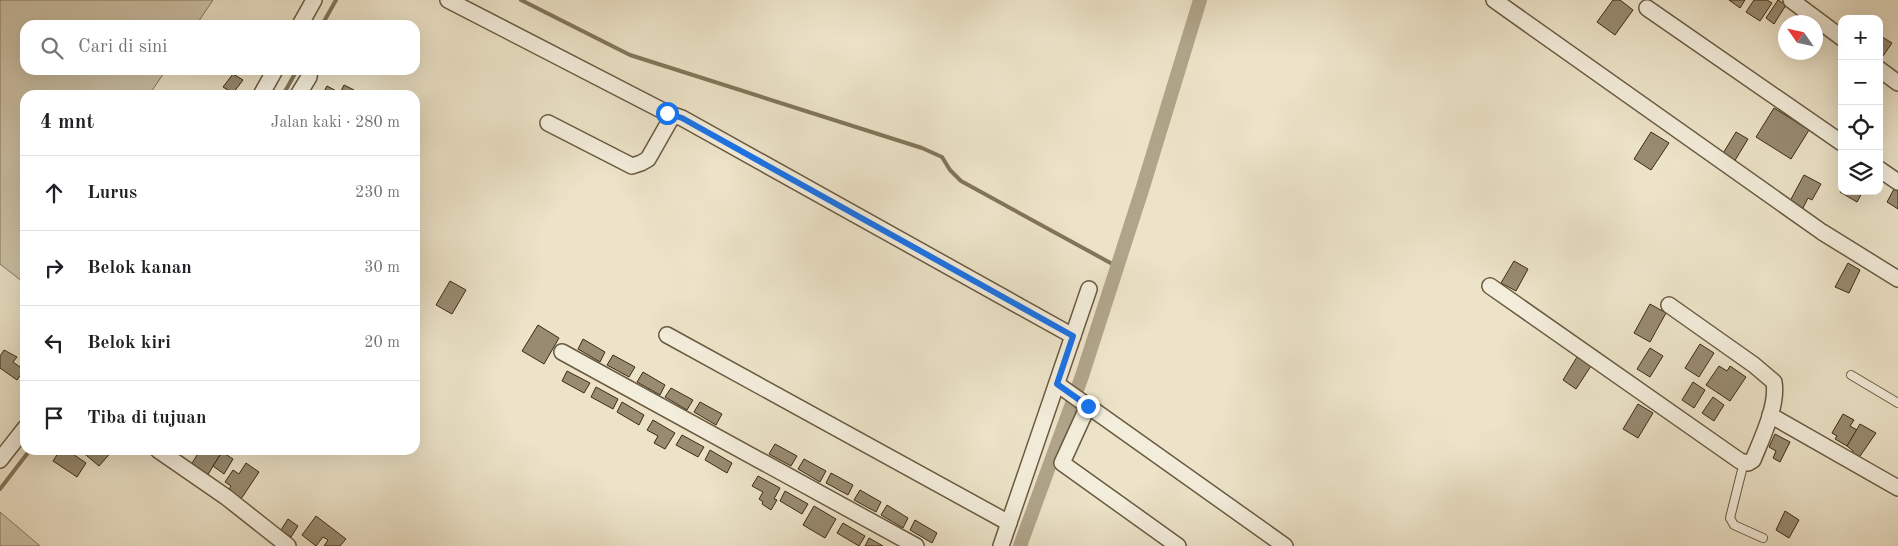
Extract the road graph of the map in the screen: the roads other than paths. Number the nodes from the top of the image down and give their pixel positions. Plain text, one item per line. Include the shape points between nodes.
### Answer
1 (314, 0) edge
2 (448, 0) edge
3 (1494, 0) edge
4 (1791, 0) edge
5 (1648, 8) dead end
6 (303, 20) edge
7 (1838, 35) edge
8 (1883, 72) edge
9 (272, 75) edge
10 (309, 75) edge
11 (1898, 83) edge
12 (264, 90) edge
13 (301, 90) edge
14 (672, 115) junction
15 (548, 123) dead end
16 (1838, 140) edge
17 (1883, 172) edge
18 (1898, 182) edge
19 (1898, 279) edge
20 (1490, 286) dead end
21 (1089, 289) dead end
22 (1669, 305) dead end
23 (667, 335) dead end
24 (1073, 336) junction
25 (562, 352) dead end
26 (1850, 375) dead end
27 (1060, 386) junction
28 (1898, 403) edge
29 (1085, 404) junction
30 (1770, 415) junction
31 (20, 434) edge
32 (165, 455) edge
33 (0, 460) edge
34 (1744, 462) junction
35 (1898, 488) edge
36 (1009, 523) junction
37 (1763, 538) dead end
38 (288, 546) edge
39 (916, 546) edge
40 (1001, 546) edge
41 (1178, 546) edge
42 (1285, 546) edge

1 - 6 street
2 - 14 street
3 - 19 street via 1789,210
4 - 7 street
5 - 16 street
8 - 11 street
9 - 12 street
10 - 13 street
14 - 15 street via 648,158 632,166
14 - 24 street
17 - 18 street
20 - 34 street
21 - 24 street
22 - 30 street via 1774,382 1776,392
23 - 36 street
24 - 27 street
25 - 39 street
26 - 28 lane
27 - 29 street
27 - 36 street
29 - 41 street via 1062,463
29 - 42 street
30 - 34 street via 1753,460
30 - 35 street
31 - 33 street
32 - 38 street
34 - 37 lane via 1730,518 1734,525
36 - 40 street

